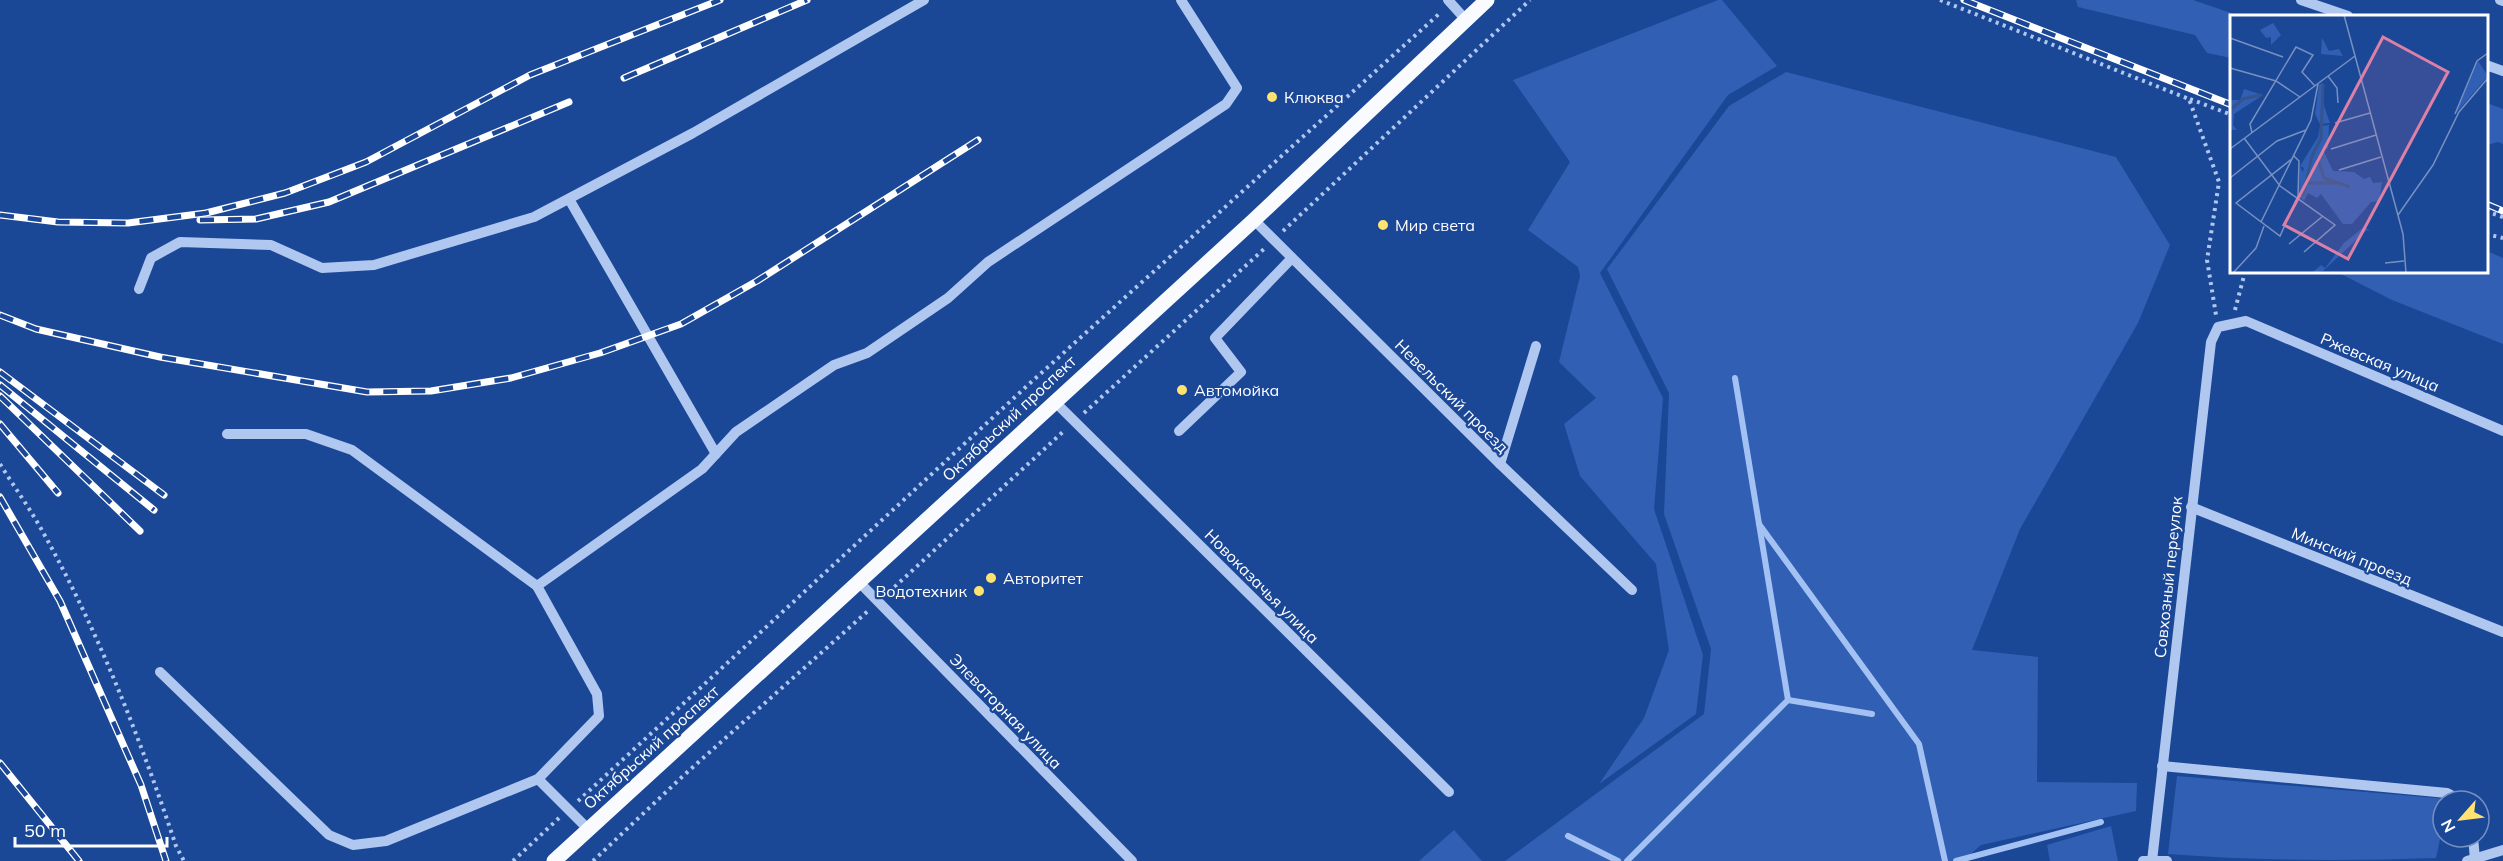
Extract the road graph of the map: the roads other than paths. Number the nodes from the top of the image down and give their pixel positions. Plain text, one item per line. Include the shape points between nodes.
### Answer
1 (924, 0) edge
2 (1181, 0) edge
3 (1487, 0) edge
4 (2301, 0) edge
5 (1449, 2) edge
6 (2345, 15) edge
7 (1466, 20) junction
8 (2488, 65) edge
9 (2503, 71) edge
10 (569, 199) junction
11 (1254, 220) junction
12 (1292, 258) junction
13 (139, 289) dead end
14 (2246, 321) joint
15 (1536, 346) dead end
16 (1054, 401) junction
17 (1179, 431) dead end
18 (2503, 431) edge
19 (227, 434) dead end
20 (716, 454) junction
21 (1500, 464) junction
22 (2191, 507) junction
23 (858, 582) junction
24 (537, 586) junction
25 (1632, 590) dead end
26 (2503, 632) edge
27 (160, 672) dead end
28 (2162, 766) junction
29 (537, 780) junction
30 (2431, 791) edge
31 (1449, 792) dead end
32 (588, 829) junction
33 (2503, 850) edge
34 (2149, 860) edge
35 (2471, 860) edge
36 (554, 861) edge
37 (1132, 861) edge
38 (2167, 861) edge

1 - 10 street via 693,133
2 - 20 street via 1237,88 1226,104 988,262 948,298 867,353 834,365 736,432
3 - 7 main road, Октябрьский проспект
4 - 6 street
5 - 7 street
7 - 11 main road, Октябрьский проспект
8 - 9 street
10 - 13 street via 534,217 374,265 322,268 271,245 180,242 151,258
10 - 20 street
11 - 12 street, Невельский проезд
11 - 16 main road, Октябрьский проспект
12 - 17 street via 1215,338 1241,372
12 - 21 street, Невельский проезд
14 - 18 street, Ржевская улица
14 - 22 street, Совхозный переулок via 2218,327 2211,342
15 - 21 street
16 - 23 main road, Октябрьский проспект
16 - 31 street, Новоказачья улица
19 - 24 street via 306,434 352,450
20 - 24 street via 702,469
21 - 25 street, Невельский проезд
22 - 26 street, Минский проезд
22 - 28 street, Совхозный переулок
23 - 32 main road, Октябрьский проспект
23 - 37 street, Элеваторная улица
24 - 29 street via 597,694 599,716
27 - 29 street via 328,835 353,844 386,841
28 - 30 street
28 - 34 street, Совхозный переулок
29 - 32 street
32 - 36 main road, Октябрьский проспект
33 - 35 street
34 - 38 street

